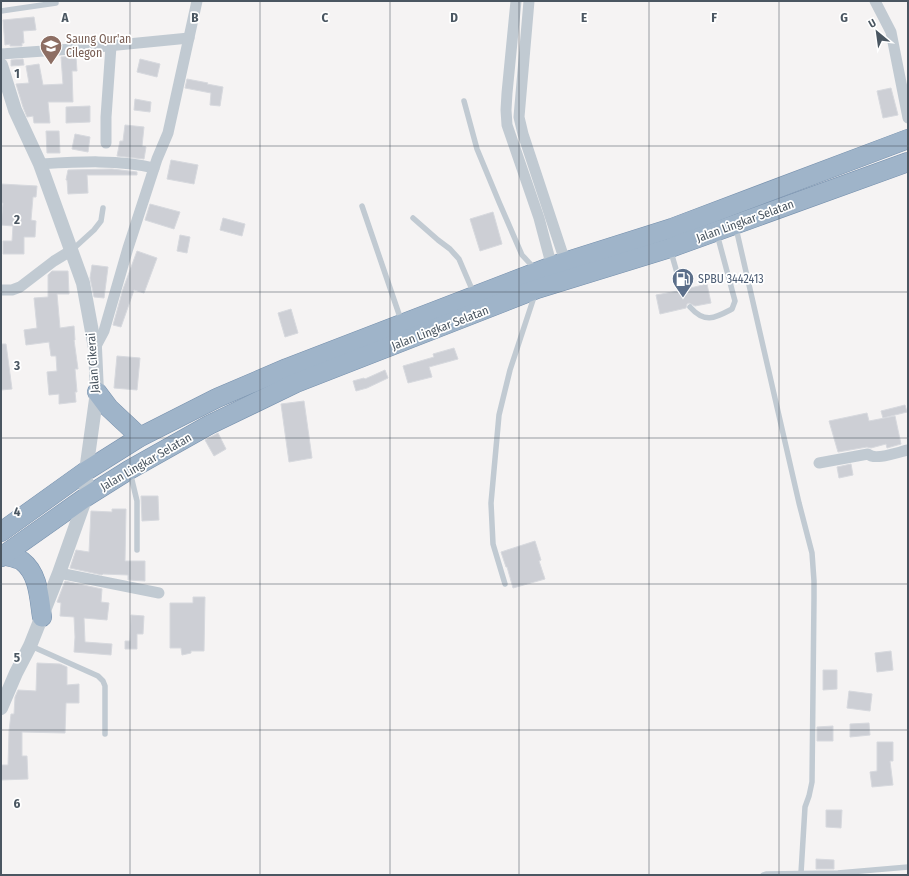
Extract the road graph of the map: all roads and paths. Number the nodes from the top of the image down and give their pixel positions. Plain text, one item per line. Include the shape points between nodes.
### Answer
1 (197, 1) edge
2 (516, 1) edge
3 (529, 1) edge
4 (875, 1) edge
5 (56, 3) dead end
6 (1, 11) edge
7 (189, 38) junction
8 (111, 46) junction
9 (1, 54) edge
10 (1, 65) edge
11 (464, 101) dead end
12 (908, 118) edge
13 (908, 139) edge
14 (106, 142) dead end
15 (908, 162) edge
16 (40, 164) junction
17 (154, 168) junction
18 (908, 172) edge
19 (362, 206) dead end
20 (103, 208) dead end
21 (413, 218) dead end
22 (735, 225) junction
23 (716, 232) junction
24 (670, 248) junction
25 (72, 250) junction
26 (548, 276) junction
27 (1, 290) edge
28 (682, 290) dead end
29 (475, 296) junction
30 (690, 307) dead end
31 (402, 324) junction
32 (95, 348) junction
33 (97, 392) junction
34 (140, 437) junction
35 (908, 450) edge
36 (819, 463) dead end
37 (129, 470) junction
38 (86, 471) junction
39 (86, 497) junction
40 (1, 532) edge
41 (137, 550) dead end
42 (2, 556) edge
43 (60, 574) junction
44 (505, 584) dead end
45 (159, 593) dead end
46 (42, 617) junction
47 (30, 646) junction
48 (1, 708) edge
49 (105, 734) dead end
50 (908, 867) edge
51 (801, 873) junction
52 (763, 875) edge

1 - 7 street
2 - 26 street via 506,105 507,125 539,218
3 - 26 street via 519,117
4 - 12 street via 891,32
5 - 6 lane
7 - 8 street
7 - 17 street via 168,133
8 - 9 street
8 - 14 street
10 - 16 street, Jalan Cikerai via 15,110
11 - 26 lane via 477,149 522,255
13 - 26 highway, Jalan Lingkar Selatan
15 - 18 street
15 - 22 highway, Jalan Lingkar Selatan
16 - 17 street via 115,163 139,164
16 - 25 street, Jalan Cikerai
17 - 32 street via 104,331
19 - 31 lane
20 - 25 lane via 101,221
21 - 29 lane via 459,259
22 - 23 highway, Jalan Lingkar Selatan
22 - 51 lane via 812,553 812,782 805,807
23 - 24 highway, Jalan Lingkar Selatan
23 - 30 lane via 735,301 732,309 708,318 696,314
24 - 26 highway, Jalan Lingkar Selatan
24 - 28 lane
25 - 27 street via 54,260 20,287
25 - 32 street, Jalan Cikerai via 83,283
26 - 29 highway, Jalan Lingkar Selatan
26 - 37 highway, Jalan Lingkar Selatan via 296,383 209,425
26 - 44 lane via 510,370 498,415 491,502 493,544
29 - 31 highway, Jalan Lingkar Selatan
31 - 34 highway, Jalan Lingkar Selatan via 217,398
32 - 33 street, Jalan Cikerai
33 - 34 highway via 109,408
33 - 38 street, Jalan Cikerai
34 - 38 highway, Jalan Lingkar Selatan
35 - 36 street via 878,457 868,454
37 - 39 highway, Jalan Lingkar Selatan
37 - 41 lane via 137,500
38 - 39 street, Jalan Cikerai
38 - 40 highway, Jalan Lingkar Selatan
39 - 42 highway, Jalan Lingkar Selatan
39 - 43 street, Jalan Cikerai
42 - 46 highway via 20,560 31,571 37,584
43 - 45 street
43 - 46 street, Jalan Cikerai
46 - 47 street, Jalan Cikerai
47 - 48 street, Jalan Cikerai
47 - 49 lane via 98,676 103,681
50 - 51 lane via 838,873
51 - 52 lane

